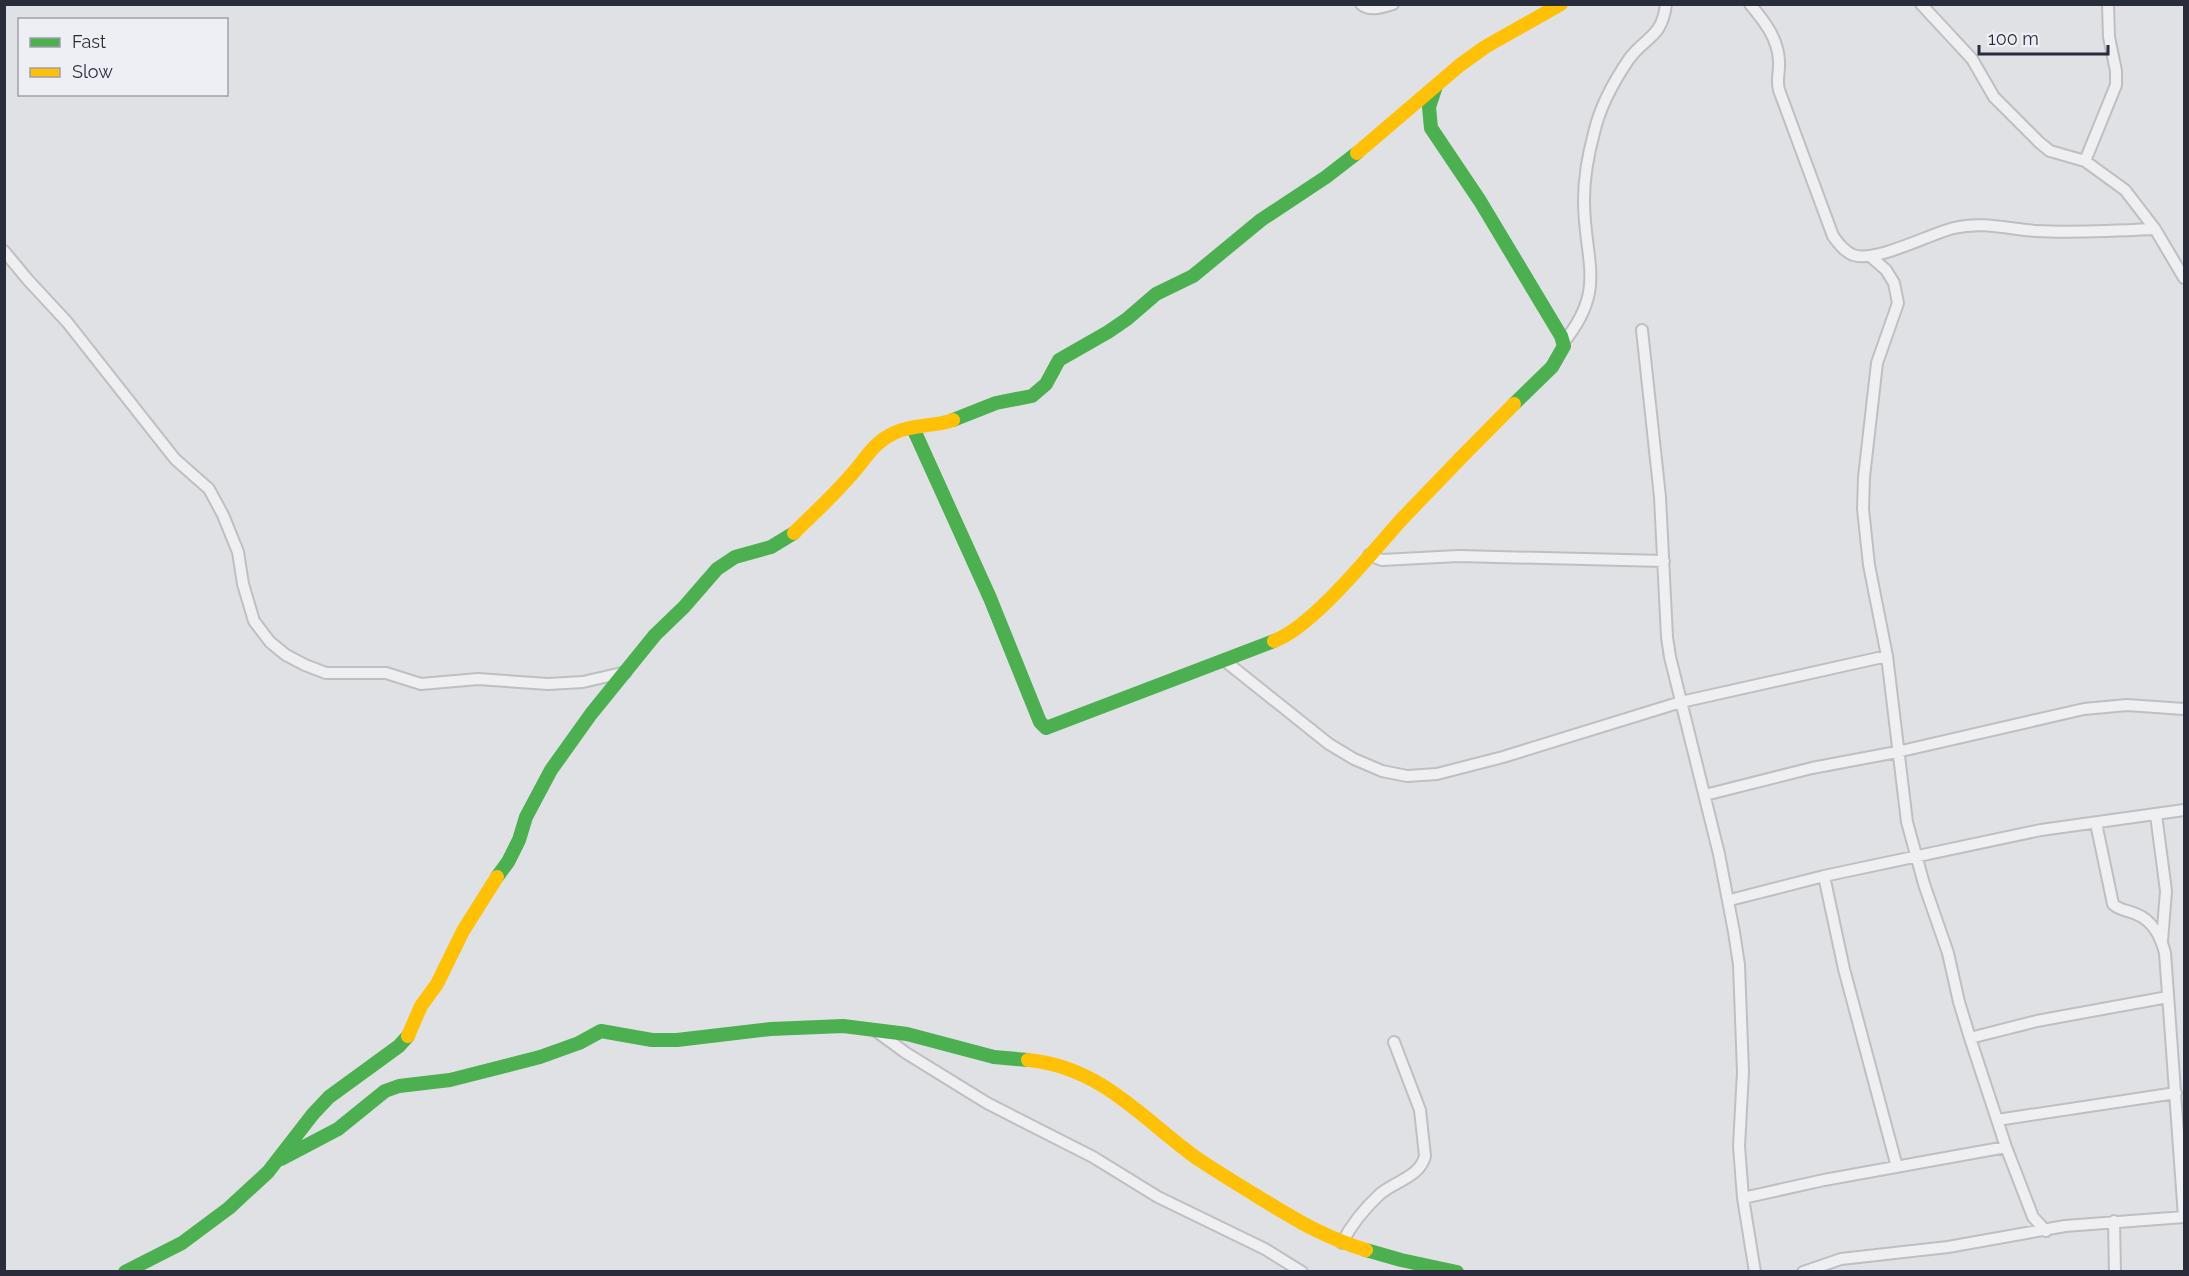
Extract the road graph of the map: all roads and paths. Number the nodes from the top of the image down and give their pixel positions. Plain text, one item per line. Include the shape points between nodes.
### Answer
1 (1361, 4) edge
2 (1393, 4) edge
3 (1561, 4) edge
4 (1666, 4) edge
5 (1750, 4) edge
6 (1921, 4) edge
7 (2109, 4) edge
8 (1437, 84) junction
9 (2085, 161) junction
10 (2155, 229) junction
11 (4, 251) edge
12 (1870, 256) junction
13 (2184, 278) edge
14 (1642, 330) dead end
15 (1563, 343) junction
16 (913, 428) junction
17 (1369, 555) junction
18 (1664, 561) junction
19 (1887, 656) junction
20 (1225, 661) junction
21 (626, 672) junction
22 (1682, 702) junction
23 (2184, 709) edge
24 (1897, 752) junction
25 (1705, 795) junction
26 (2184, 810) edge
27 (2156, 815) junction
28 (2096, 823) junction
29 (1916, 858) junction
30 (1824, 876) junction
31 (1730, 900) junction
32 (2162, 941) junction
33 (2168, 997) junction
34 (874, 1029) junction
35 (1970, 1038) junction
36 (1394, 1042) dead end
37 (2176, 1094) junction
38 (1997, 1120) junction
39 (2181, 1139) edge
40 (2006, 1147) junction
41 (279, 1160) junction
42 (1897, 1167) junction
43 (1743, 1198) junction
44 (2184, 1217) edge
45 (2114, 1221) junction
46 (2046, 1230) junction
47 (1342, 1243) junction
48 (125, 1272) edge
49 (1302, 1272) edge
50 (1457, 1272) edge
51 (1755, 1272) edge
52 (1803, 1272) edge
53 (2115, 1272) edge

1 - 2 street via 1374,9
3 - 8 street via 1485,47
4 - 15 street via 1661,27 1630,57 1609,92 1594,130 1584,201 1590,255 1589,295 1584,312
5 - 12 street via 1764,20 1774,41 1779,59 1779,90 1833,236 1854,255
6 - 9 street via 1972,59 1994,97 2040,144
7 - 9 street via 2116,85
8 - 15 street via 1429,105 1431,128 1529,280
8 - 16 street via 1400,119 1326,177 1261,220 1193,276 1156,294 1108,332 1059,360 1046,384 1032,396 996,403 943,424
9 - 10 street via 2125,190
10 - 12 street via 2085,233 1972,224
10 - 13 street
11 - 21 street via 67,322 175,459 209,489 238,552 254,621 286,655 326,673 386,673 421,684 478,679 548,684 582,682
12 - 19 street via 1886,270 1898,303 1877,363 1863,509 1869,565
14 - 18 street
15 - 17 street via 1552,367 1451,466
16 - 20 street via 1043,727 1052,727
16 - 21 street via 898,431 871,448 852,474 782,543 735,557 717,569
17 - 18 street via 1382,560 1458,556
17 - 20 street via 1300,626 1269,645
18 - 22 street via 1667,637
19 - 22 street
19 - 24 street
20 - 22 street via 1329,744 1382,771 1407,776 1437,774 1503,757
21 - 41 street via 551,770 508,862 463,931 437,984 421,1006 410,1034 392,1052 329,1097
22 - 25 street
23 - 24 street via 2127,705 2084,709
24 - 25 street
24 - 29 street
25 - 31 street
26 - 27 street
27 - 28 street
27 - 32 street via 2166,891
28 - 29 street via 2041,830
28 - 32 street via 2113,904 2144,918
29 - 30 street
29 - 35 street via 1945,942
30 - 31 street
30 - 42 street via 1844,969
31 - 43 street via 1738,965 1743,1072 1739,1146
32 - 33 street
33 - 35 street via 2037,1021
33 - 37 street
34 - 41 street via 805,1027 677,1040 601,1031 540,1057 450,1080 385,1091 338,1129
34 - 47 street via 994,1057 1065,1067 1083,1075 1116,1093 1198,1159 1310,1229
34 - 49 street via 987,1103
35 - 38 street
36 - 47 street via 1420,1110 1424,1162 1380,1195
37 - 38 street
37 - 39 street
38 - 40 street
39 - 44 street
40 - 42 street
40 - 46 street via 2033,1217
41 - 48 street via 205,1227
42 - 43 street
43 - 51 street
44 - 45 street
45 - 46 street
45 - 53 street
46 - 52 street via 1901,1254 1841,1259
47 - 50 street

